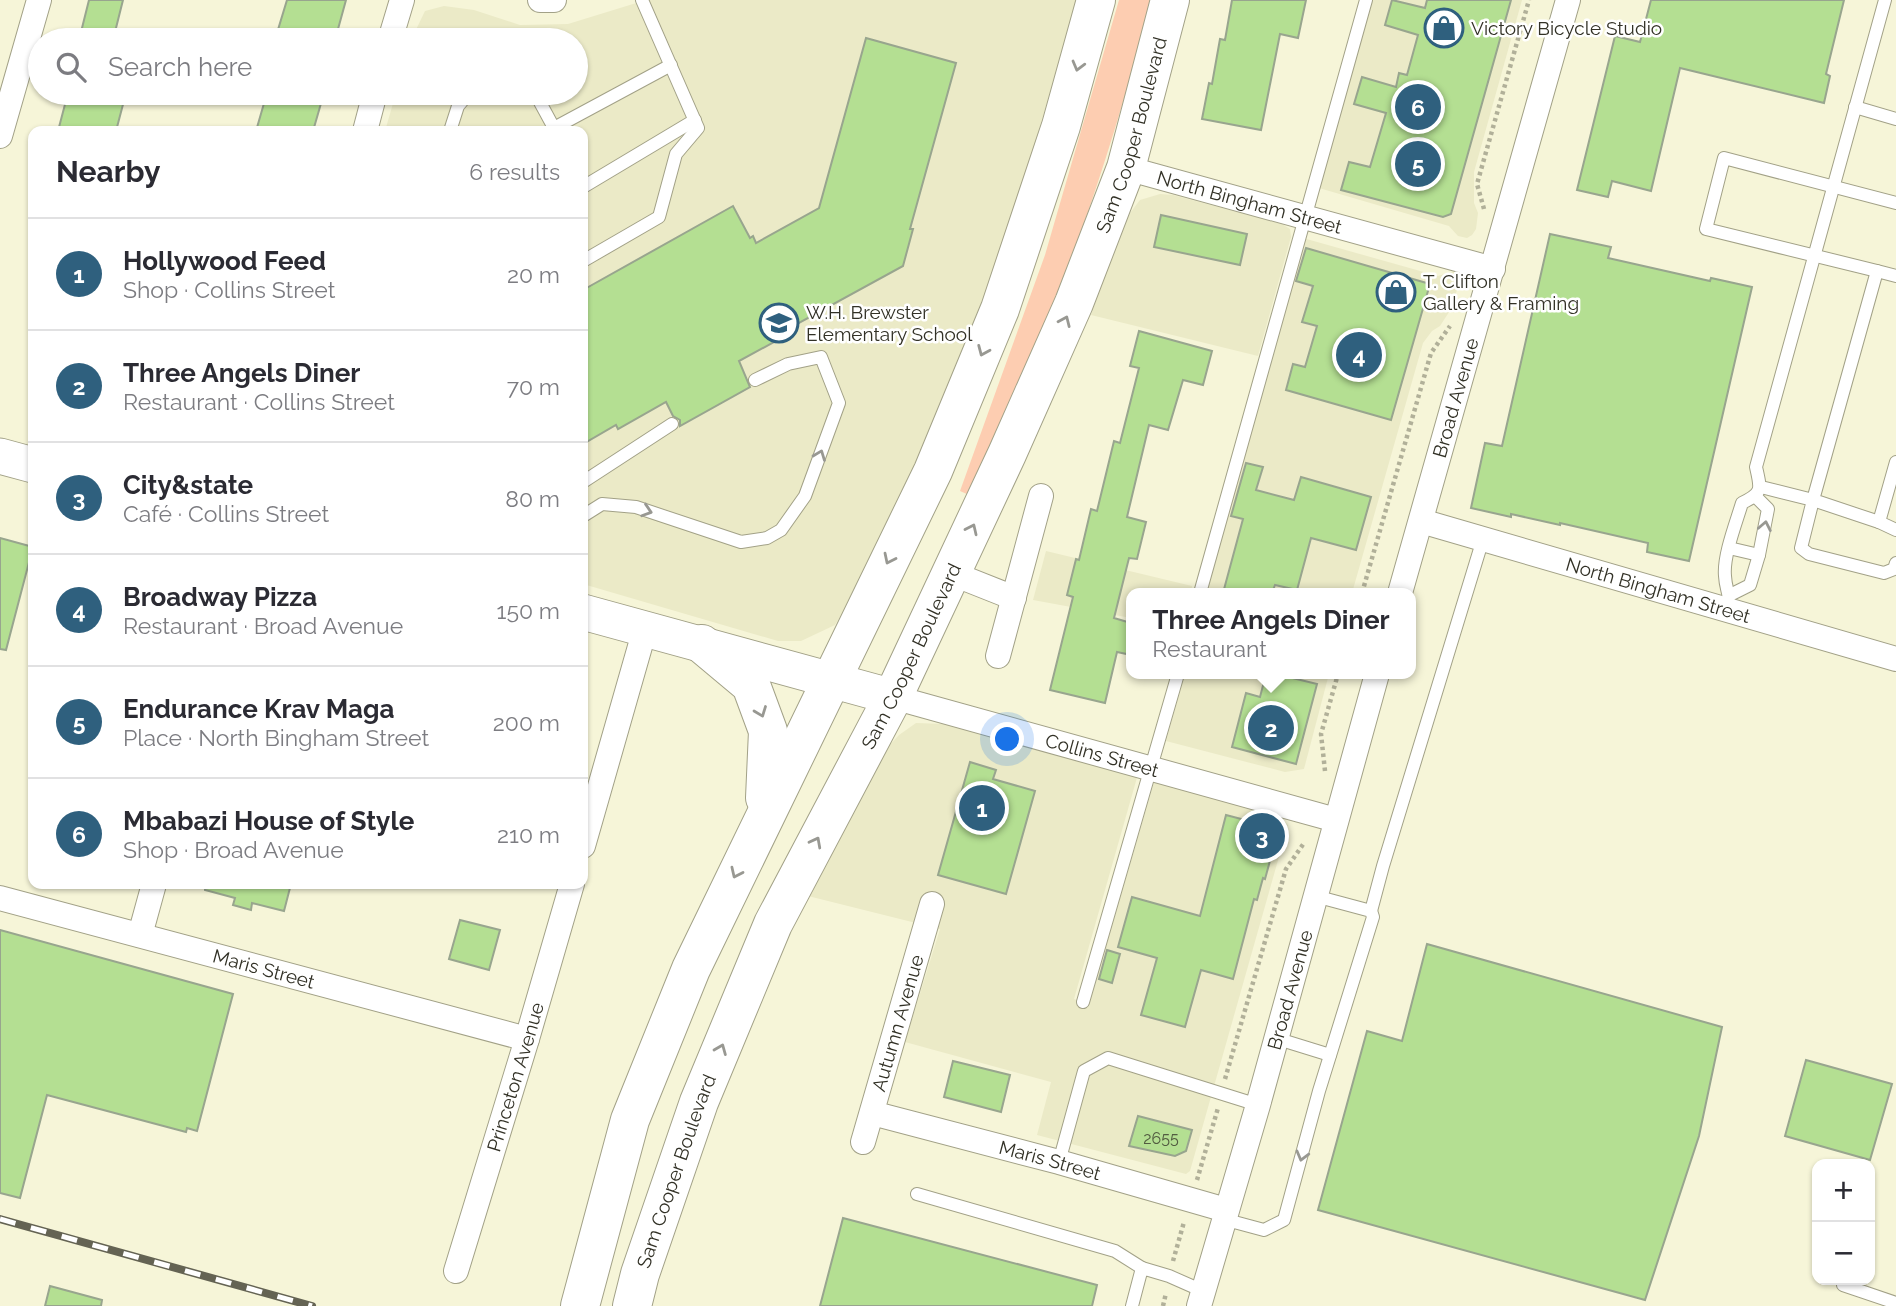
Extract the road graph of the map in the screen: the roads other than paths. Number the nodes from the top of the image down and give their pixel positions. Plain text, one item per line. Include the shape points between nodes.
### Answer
1 (39, 0) edge
2 (402, 0) edge
3 (540, 0) edge
4 (554, 0) edge
5 (642, 0) edge
6 (1096, 0) edge
7 (1170, 0) edge
8 (1366, 0) edge
9 (1569, 0) edge
10 (1885, 0) edge
11 (31, 28) edge
12 (394, 28) edge
13 (28, 38) edge
14 (671, 65) junction
15 (372, 105) edge
16 (459, 105) edge
17 (541, 105) edge
18 (1855, 107) junction
19 (1896, 119) edge
20 (695, 120) junction
21 (366, 126) edge
22 (452, 126) edge
23 (549, 126) edge
24 (558, 126) edge
25 (0, 136) edge
26 (1126, 168) junction
27 (588, 184) edge
28 (1833, 187) junction
29 (1896, 203) edge
30 (1305, 218) junction
31 (1814, 254) junction
32 (588, 258) edge
33 (1493, 269) junction
34 (1877, 271) junction
35 (1896, 276) edge
36 (755, 380) dead end
37 (672, 424) dead end
38 (0, 456) edge
39 (1896, 462) edge
40 (28, 464) edge
41 (588, 479) edge
42 (1758, 492) junction
43 (1041, 496) dead end
44 (1813, 500) junction
45 (588, 513) edge
46 (1420, 521) junction
47 (1879, 522) junction
48 (1896, 530) edge
49 (1483, 539) junction
50 (1729, 548) junction
51 (1759, 555) junction
52 (1896, 563) edge
53 (951, 573) junction
54 (1201, 588) edge
55 (1401, 588) edge
56 (1014, 598) junction
57 (1728, 602) junction
58 (588, 613) edge
59 (645, 629) junction
60 (702, 644) junction
61 (998, 656) dead end
62 (1896, 659) edge
63 (1177, 679) edge
64 (1375, 679) edge
65 (830, 680) junction
66 (893, 697) junction
67 (1151, 769) junction
68 (763, 817) junction
69 (1326, 817) junction
70 (588, 828) edge
71 (153, 889) edge
72 (571, 889) edge
73 (1315, 896) junction
74 (0, 898) edge
75 (932, 904) dead end
76 (1371, 911) junction
77 (140, 935) junction
78 (1083, 1002) dead end
79 (1275, 1038) junction
80 (527, 1039) junction
81 (1330, 1055) junction
82 (1258, 1105) junction
83 (872, 1113) junction
84 (863, 1142) dead end
85 (1059, 1162) junction
86 (918, 1195) dead end
87 (1225, 1214) junction
88 (1142, 1268) junction
89 (456, 1271) dead end
90 (1843, 1285) dead end
91 (636, 1290) edge
92 (1201, 1298) edge
93 (1896, 1303) edge
94 (580, 1306) edge
95 (1132, 1306) edge

1 - 11 street
2 - 12 street
3 - 4 street
5 - 14 lane
6 -> 65 main road via 1061,126 1000,309 933,471
7 - 26 main road, Sam Cooper Boulevard
8 - 30 lane
9 - 33 street, Broad Avenue
10 - 18 lane
13 - 25 street
14 - 20 lane
14 - 24 lane
15 - 21 street
16 - 22 lane
17 - 23 lane
18 - 19 lane
18 - 28 lane
20 - 27 lane
20 - 32 lane via 698,128 676,154 659,218
26 - 30 street, North Bingham Street
53 -> 26 main road, Sam Cooper Boulevard via 1068,316
28 - 29 lane
28 - 31 lane
28 - 31 lane via 1724,158 1706,229
30 - 33 street, North Bingham Street
30 - 54 lane
31 - 34 lane
31 - 42 lane via 1756,467
33 - 46 street, Broad Avenue
34 - 35 lane
34 - 44 lane
45 -> 36 lane via 602,504 636,507 741,542 767,538 781,530 805,496 839,403 821,358 788,364
37 - 41 lane
38 - 40 street
39 - 47 lane
42 - 44 lane
42 - 50 lane via 1742,503
51 -> 42 lane via 1768,509
43 - 56 street
44 - 47 lane
44 - 52 lane via 1801,548 1884,573
46 - 49 street, North Bingham Street
46 - 55 street, Broad Avenue
47 - 48 lane
49 - 57 street, North Bingham Street
49 - 76 lane
50 - 51 lane
50 - 57 lane via 1724,576
51 - 57 lane via 1750,585
53 - 56 street
53 - 66 main road, Sam Cooper Boulevard
56 - 61 street
57 - 62 street, North Bingham Street
58 - 59 street, Collins Street
59 - 60 street, Collins Street
59 - 70 street
60 - 65 street, Collins Street
60 -> 68 main road via 751,685 768,731
63 - 67 lane
64 - 69 street, Broad Avenue
65 - 66 street, Collins Street
65 - 68 main road
66 - 67 street, Collins Street
91 -> 66 main road, Sam Cooper Boulevard via 699,1102 773,924
67 - 69 street, Collins Street
67 - 78 lane
68 -> 94 main road via 691,969 630,1120
69 - 73 street, Broad Avenue
71 - 77 street
72 - 80 street, Princeton Avenue
73 - 76 lane
73 - 79 street, Broad Avenue
74 - 77 street, Maris Street
75 - 83 street, Autumn Avenue
76 - 81 lane via 1373,917
77 - 80 street, Maris Street
79 - 81 lane
79 - 82 street, Broad Avenue
80 - 89 street, Princeton Avenue
81 -> 87 lane via 1284,1220 1264,1230
82 - 85 lane via 1108,1058 1084,1071
82 - 87 street, Broad Avenue
83 - 84 street, Autumn Avenue
83 - 85 street, Maris Street
85 - 87 street, Maris Street
86 - 88 lane via 1115,1251
87 - 92 street, Broad Avenue
88 - 92 lane via 1169,1276
88 - 95 lane
90 - 93 lane

